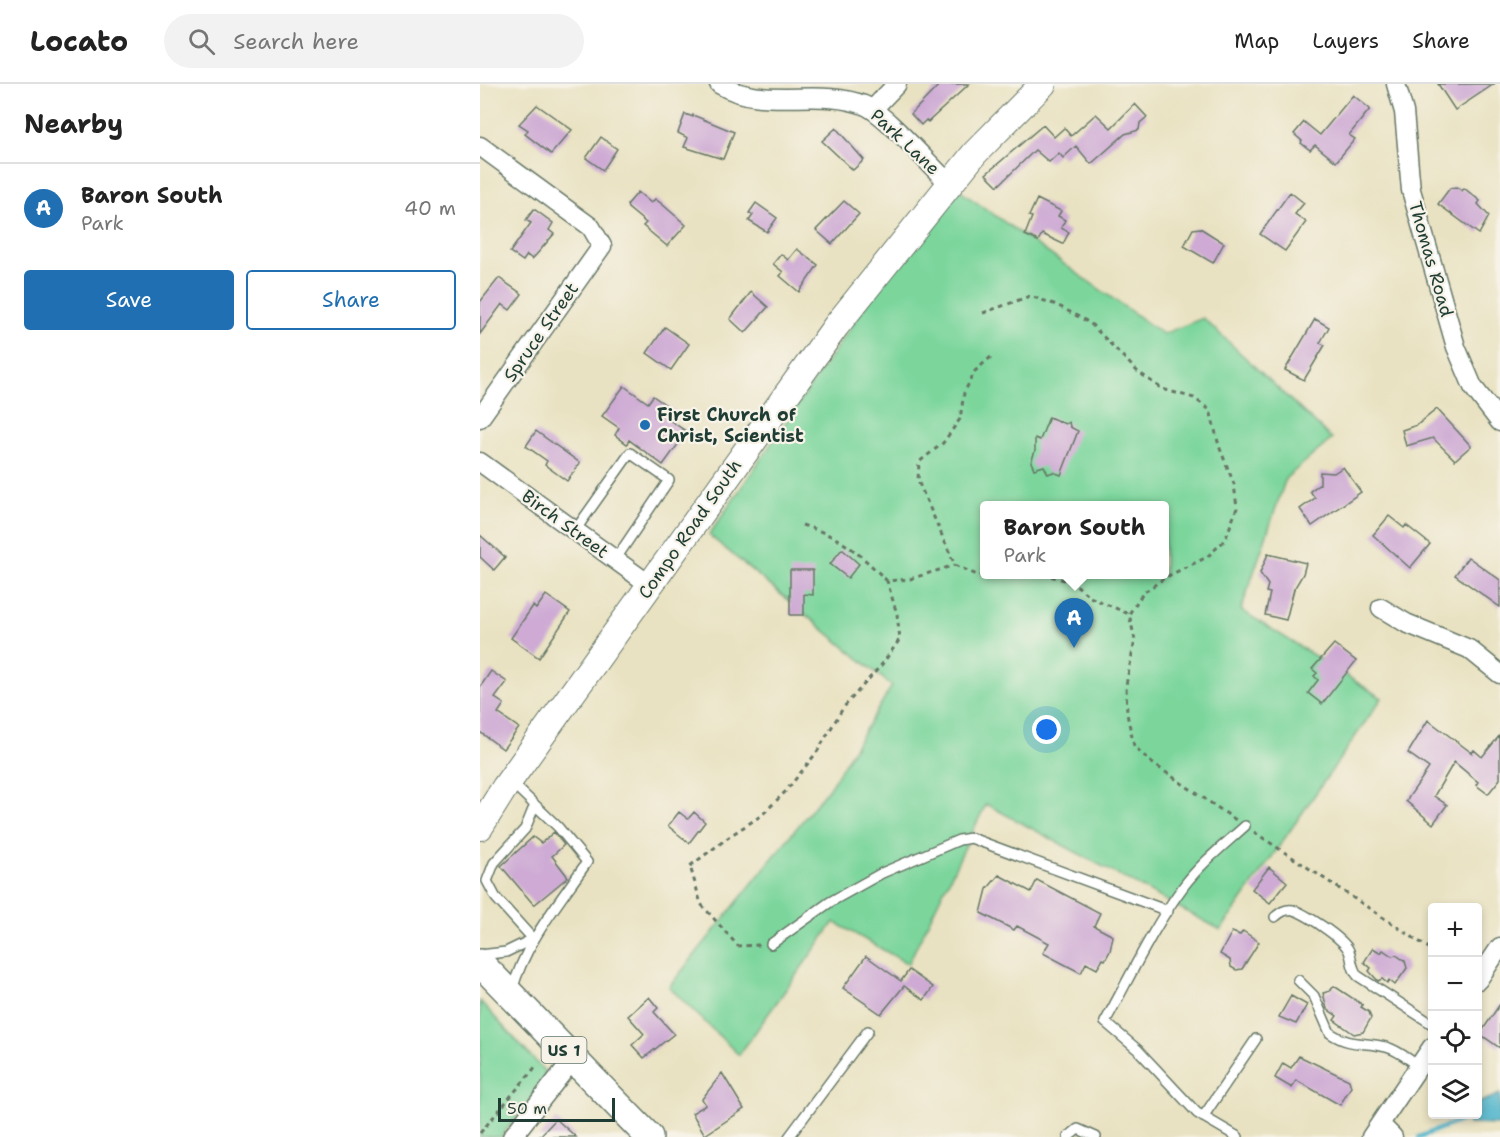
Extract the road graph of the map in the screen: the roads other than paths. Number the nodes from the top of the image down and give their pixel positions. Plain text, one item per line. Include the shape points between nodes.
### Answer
1 (719, 84) edge
2 (897, 84) edge
3 (1043, 84) edge
4 (1396, 84) edge
5 (873, 109) junction
6 (480, 146) edge
7 (949, 183) junction
8 (480, 418) edge
9 (1500, 422) edge
10 (480, 462) edge
11 (574, 532) junction
12 (615, 560) junction
13 (650, 585) junction
14 (1381, 608) dead end
15 (1500, 674) edge
16 (508, 784) junction
17 (534, 807) junction
18 (480, 811) edge
19 (1245, 826) road end
20 (480, 827) edge
21 (1168, 911) junction
22 (1275, 917) dead end
23 (533, 939) junction
24 (771, 944) road end
25 (1500, 947) edge
26 (480, 955) edge
27 (480, 963) edge
28 (1482, 974) edge
29 (1298, 980) dead end
30 (511, 995) junction
31 (1428, 1021) edge
32 (868, 1031) dead end
33 (1257, 1039) dead end
34 (1428, 1053) edge
35 (573, 1059) junction
36 (1419, 1066) junction
37 (1203, 1117) junction
38 (1384, 1133) edge
39 (646, 1136) edge
40 (512, 1137) edge
41 (789, 1137) edge
42 (1068, 1137) edge
43 (1096, 1137) edge
44 (1238, 1137) edge

1 - 5 street, Park Lane via 753,97 838,98
2 - 5 street
3 - 7 main road, Compo Road South
4 - 9 street, Thomas Road via 1404,111 1408,177 1415,209 1456,347 1473,387
5 - 7 street, Park Lane
6 - 8 street, Spruce Street via 591,227 602,246
7 - 13 main road, Compo Road South via 836,326
10 - 11 street, Birch Street
11 - 12 street, Birch Street
11 - 12 lane via 630,453 669,480
12 - 13 street, Birch Street
13 - 16 main road, Compo Road South
14 - 15 street via 1406,623 1469,649
16 - 17 lane
16 - 18 main road, Compo Road South
16 - 20 main road, Compo Road South
17 - 23 lane via 525,829 494,863 487,881 496,898
17 - 23 lane via 558,827 587,862
19 - 21 lane via 1184,886
21 - 24 lane via 971,837 882,873 830,902
21 - 37 lane via 1105,1022
22 - 31 lane via 1284,910 1294,910 1324,928 1347,948 1358,976
23 - 26 lane via 506,952
23 - 30 lane
25 - 28 street
27 - 30 main road, US 1
29 - 36 lane via 1314,996 1330,1033 1352,1044 1385,1047
30 - 35 main road, US 1
32 - 41 lane
33 - 37 lane
34 - 36 street
35 - 39 main road, US 1
35 - 40 street
36 - 38 street
37 - 44 lane
42 - 43 lane via 1078,1129

